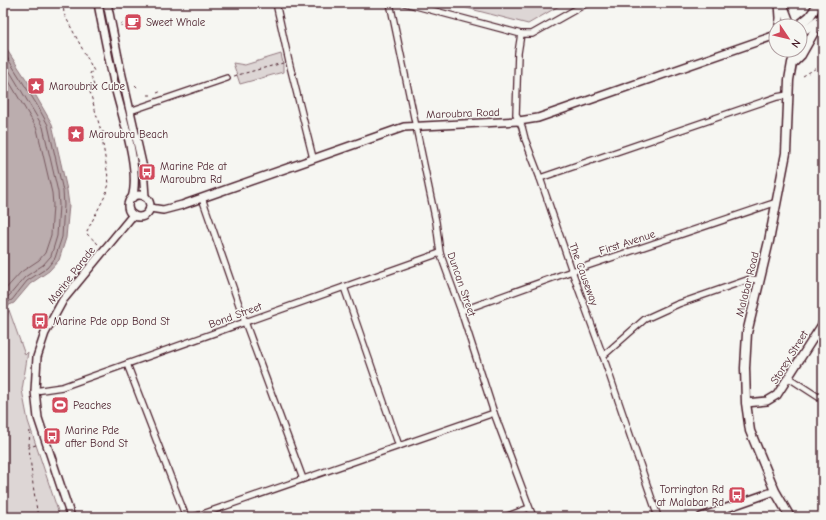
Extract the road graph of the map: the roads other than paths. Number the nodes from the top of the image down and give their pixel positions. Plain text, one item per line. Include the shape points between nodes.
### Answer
1 (98, 3) edge
2 (276, 3) edge
3 (390, 3) edge
4 (405, 3) edge
5 (587, 3) edge
6 (779, 3) edge
7 (782, 3) edge
8 (819, 3) edge
9 (110, 4) edge
10 (823, 16) edge
11 (780, 18) edge
12 (788, 18) edge
13 (808, 18) edge
14 (808, 28) edge
15 (521, 34) junction
16 (768, 38) edge
17 (794, 58) edge
18 (792, 63) junction
19 (227, 78) road end
20 (788, 95) junction
21 (130, 111) junction
22 (519, 121) junction
23 (416, 126) junction
24 (313, 158) junction
25 (540, 178) junction
26 (145, 197) junction
27 (132, 198) junction
28 (202, 198) junction
29 (777, 202) junction
30 (150, 208) junction
31 (133, 215) junction
32 (440, 253) junction
33 (572, 271) junction
34 (760, 280) junction
35 (344, 287) junction
36 (461, 311) junction
37 (245, 322) junction
38 (823, 323) edge
39 (603, 356) junction
40 (127, 364) junction
41 (789, 378) junction
42 (35, 391) junction
43 (823, 400) edge
44 (746, 403) junction
45 (494, 413) junction
46 (399, 446) junction
47 (303, 479) junction
48 (774, 490) junction
49 (529, 508) junction
50 (71, 517) edge
51 (186, 517) edge
52 (194, 517) edge
53 (505, 517) edge
54 (532, 517) edge
55 (658, 517) edge
56 (700, 517) edge
57 (790, 517) edge

1 - 27 street via 134,171 135,189
2 - 24 street
3 - 23 street, Duncan Street
4 - 15 street
5 - 15 street via 532,34
6 - 11 street
7 - 12 main road
8 - 13 main road
9 - 21 street
10 - 14 main road
10 - 18 main road via 801,55
15 - 22 street, The Causeway via 516,115
16 - 22 street, Maroubra Road via 548,114
17 - 18 main road, Malabar Road
18 - 20 main road, Malabar Road
19 - 21 street
20 - 25 street
20 - 29 main road, Malabar Road via 788,134
21 - 26 street via 143,168
22 - 23 street, Maroubra Road
22 - 25 street, The Causeway
23 - 24 street, Maroubra Road via 404,127
23 - 32 street, Duncan Street
24 - 28 street, Maroubra Road
25 - 33 street, The Causeway
26 - 27 street via 139,195
26 - 30 street
27 - 31 street via 128,206
28 - 30 street, Maroubra Road via 163,210
28 - 37 street
29 - 33 street, First Avenue
29 - 34 main road, Malabar Road
30 - 31 street via 143,216
31 - 42 street, Marine Parade via 56,310 40,346
32 - 35 street, Bond Street
32 - 36 street, Duncan Street
33 - 36 street, First Avenue
33 - 39 street, The Causeway
34 - 39 street via 750,280 678,304 645,319
34 - 44 main road, Malabar Road via 747,333
35 - 37 street, Bond Street
35 - 46 street
36 - 45 street, Duncan Street
37 - 40 street, Bond Street
37 - 47 street
38 - 41 street, Storey Street
39 - 55 street, The Causeway
40 - 42 street, Bond Street via 62,386
40 - 51 street
41 - 43 street
41 - 44 street, Storey Street via 774,398
42 - 50 street, Marine Parade via 38,418
44 - 48 main road, Malabar Road via 750,430
45 - 46 street
45 - 49 street, Duncan Street
46 - 47 street
47 - 52 street
48 - 56 street
48 - 57 main road, Malabar Road
49 - 53 street
49 - 54 street, Duncan Street

